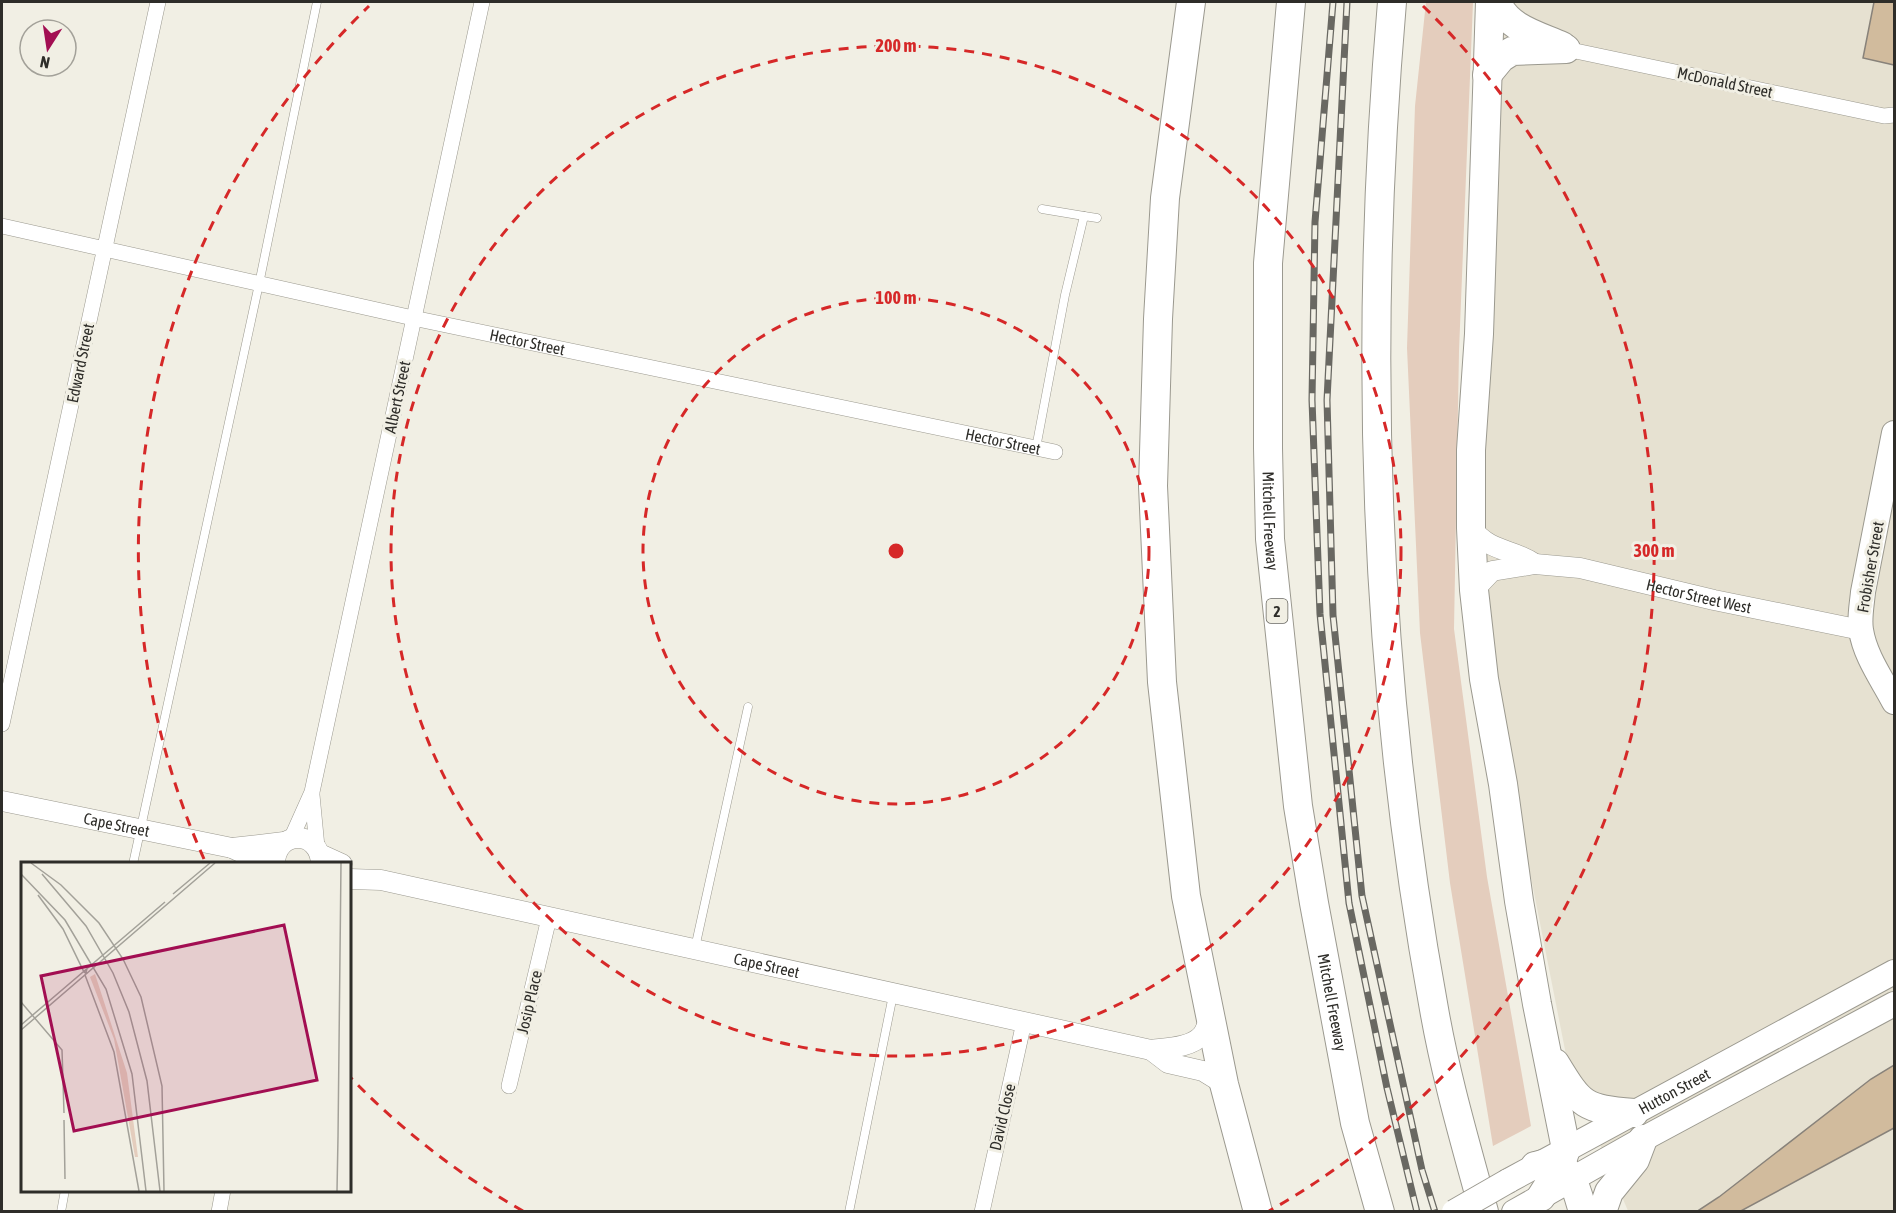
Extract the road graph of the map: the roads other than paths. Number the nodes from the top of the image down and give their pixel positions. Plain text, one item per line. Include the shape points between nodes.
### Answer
1 (159, 2) edge
2 (317, 2) edge
3 (482, 2) edge
4 (1291, 2) edge
5 (1392, 2) edge
6 (1490, 2) edge
7 (1497, 2) edge
8 (1189, 5) edge
9 (1566, 49) junction
10 (1486, 75) junction
11 (1891, 117) edge
12 (1042, 209) dead end
13 (1084, 216) junction
14 (1097, 218) dead end
15 (2, 226) edge
16 (104, 249) junction
17 (259, 284) junction
18 (413, 318) junction
19 (1894, 434) edge
20 (1036, 448) junction
21 (1055, 452) dead end
22 (1471, 528) junction
23 (1535, 564) junction
24 (1474, 590) junction
25 (1861, 630) junction
26 (1894, 702) edge
27 (748, 707) dead end
28 (2, 724) edge
29 (312, 792) junction
30 (2, 801) edge
31 (140, 830) junction
32 (288, 840) junction
33 (232, 848) junction
34 (319, 855) edge
35 (133, 862) edge
36 (262, 862) edge
37 (275, 862) edge
38 (337, 862) edge
39 (351, 867) edge
40 (351, 879) edge
41 (381, 880) junction
42 (549, 918) junction
43 (695, 950) junction
44 (1894, 972) edge
45 (893, 993) junction
46 (1894, 1006) edge
47 (1210, 1017) junction
48 (1024, 1022) junction
49 (1545, 1046) junction
50 (1151, 1050) junction
51 (1224, 1084) junction
52 (509, 1086) dead end
53 (1639, 1126) junction
54 (1571, 1174) edge
55 (65, 1192) edge
56 (223, 1192) edge
57 (1541, 1197) joint
58 (1514, 1211) edge
59 (61, 1212) edge
60 (219, 1212) edge
61 (849, 1212) edge
62 (982, 1212) edge
63 (1258, 1212) edge
64 (1380, 1212) edge
65 (1454, 1212) edge
66 (1484, 1212) edge

1 - 16 street, Edward Street
2 - 17 lane
3 - 18 street, Albert Street
4 - 64 highway, Mitchell Freeway / 2 via 1268,263 1270,539 1298,806 1355,1123
5 - 66 highway via 1383,111 1376,336 1378,476 1389,668 1400,783 1434,1012
6 - 10 highway
7 - 9 highway via 1502,14 1514,24
8 - 47 highway via 1165,198 1153,486 1163,693 1186,896
9 - 10 highway via 1512,51 1501,57
9 - 11 street, McDonald Street
10 - 22 highway
12 - 13 lane
13 - 14 lane
13 - 20 lane
15 - 16 street, Hector Street
16 - 17 street, Hector Street
16 - 28 street, Edward Street
17 - 18 street, Hector Street
17 - 31 lane
18 - 20 street, Hector Street
18 - 29 street, Albert Street
19 - 25 main road, Frobisher Street via 1863,592
20 - 21 street, Hector Street
22 - 23 street, Hector Street West via 1496,549 1521,554
22 - 24 highway
23 - 24 street, Hector Street West via 1492,571
23 - 25 street, Hector Street West via 1580,568
24 - 49 highway via 1493,736
25 - 26 main road via 1868,654
27 - 43 lane
29 - 32 street, Albert Street
29 - 34 street, Albert Street
30 - 31 street, Cape Street
31 - 33 street, Cape Street
31 - 35 lane
32 - 33 street, Cape Street
32 - 34 street via 310,841
32 - 37 street via 276,854
33 - 36 street, Cape Street
34 - 38 street
39 - 41 street, Cape Street
40 - 41 street, Cape Street
41 - 42 street, Cape Street
42 - 43 street, Cape Street
42 - 52 street, Josip Place
43 - 45 street, Cape Street
44 - 53 main road, Hutton Street
45 - 48 street, Cape Street
45 - 61 lane
46 - 53 main road, Hutton Street
47 - 50 street, Cape Street via 1196,1040
47 - 51 highway
48 - 50 street, Cape Street
48 - 62 street, David Close
49 - 53 highway via 1574,1094 1586,1104
49 - 54 highway
50 - 51 street, Cape Street via 1168,1063 1203,1071
51 - 63 highway
53 - 54 main road, Hutton Street
53 - 54 highway via 1635,1160 1609,1192
54 - 57 highway
54 - 65 main road, Hutton Street, bridge via 1508,1181
55 - 59 lane
56 - 60 street
57 - 58 main road

